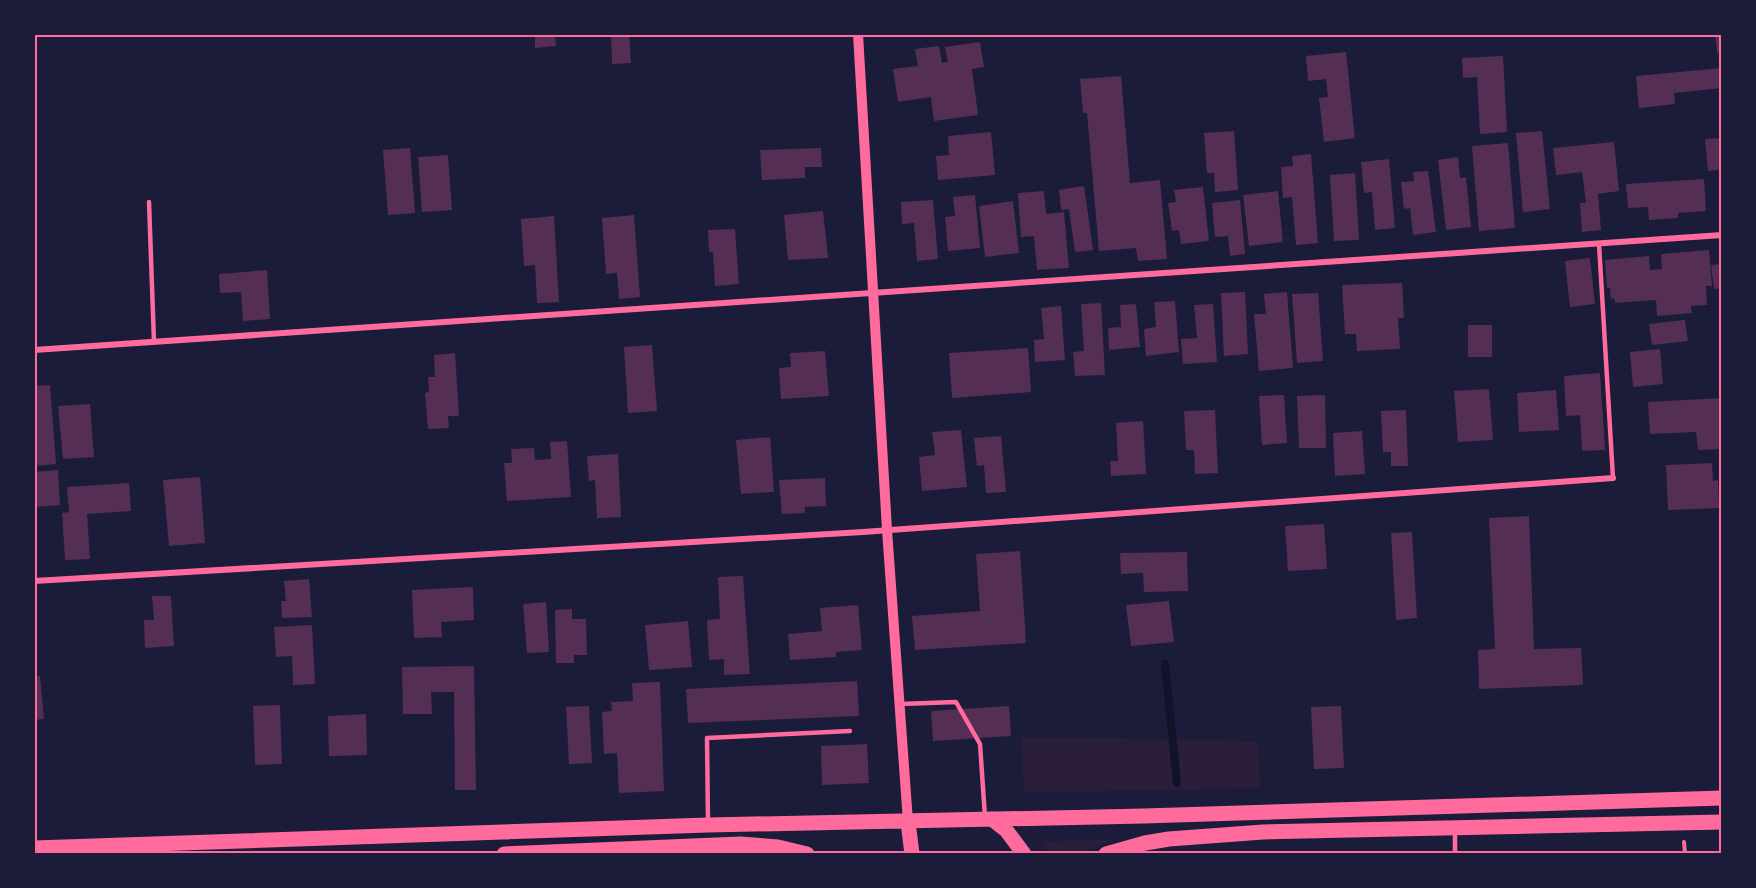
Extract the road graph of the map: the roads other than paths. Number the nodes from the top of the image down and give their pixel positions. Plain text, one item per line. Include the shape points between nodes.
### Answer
1 (858, 34) edge
2 (149, 202) dead end
3 (1722, 236) edge
4 (1599, 244) junction
5 (873, 293) junction
6 (154, 342) junction
7 (34, 350) edge
8 (1613, 478) joint
9 (887, 530) junction
10 (34, 581) edge
11 (899, 704) junction
12 (849, 730) dead end
13 (1722, 798) edge
14 (989, 819) junction
15 (908, 822) junction
16 (1722, 822) edge
17 (708, 825) junction
18 (1455, 828) junction
19 (34, 848) edge
20 (504, 854) edge
21 (807, 854) edge
22 (912, 854) edge
23 (1024, 854) edge
24 (1106, 854) edge
25 (1455, 854) edge

1 - 5 street
2 - 6 lane
3 - 4 street
4 - 5 street
4 - 8 lane
5 - 6 street
5 - 9 street
6 - 7 street
8 - 9 street
9 - 10 street
9 - 11 street
11 - 14 lane via 956,702 980,744
11 - 15 street
12 - 17 lane via 707,738
13 - 14 main road
14 - 15 main road
14 - 23 main road via 1016,840
15 - 17 main road
15 - 22 main road
16 - 18 main road
17 - 19 main road
18 - 24 main road via 1197,837 1145,843
18 - 25 lane
20 - 21 main road via 740,844

